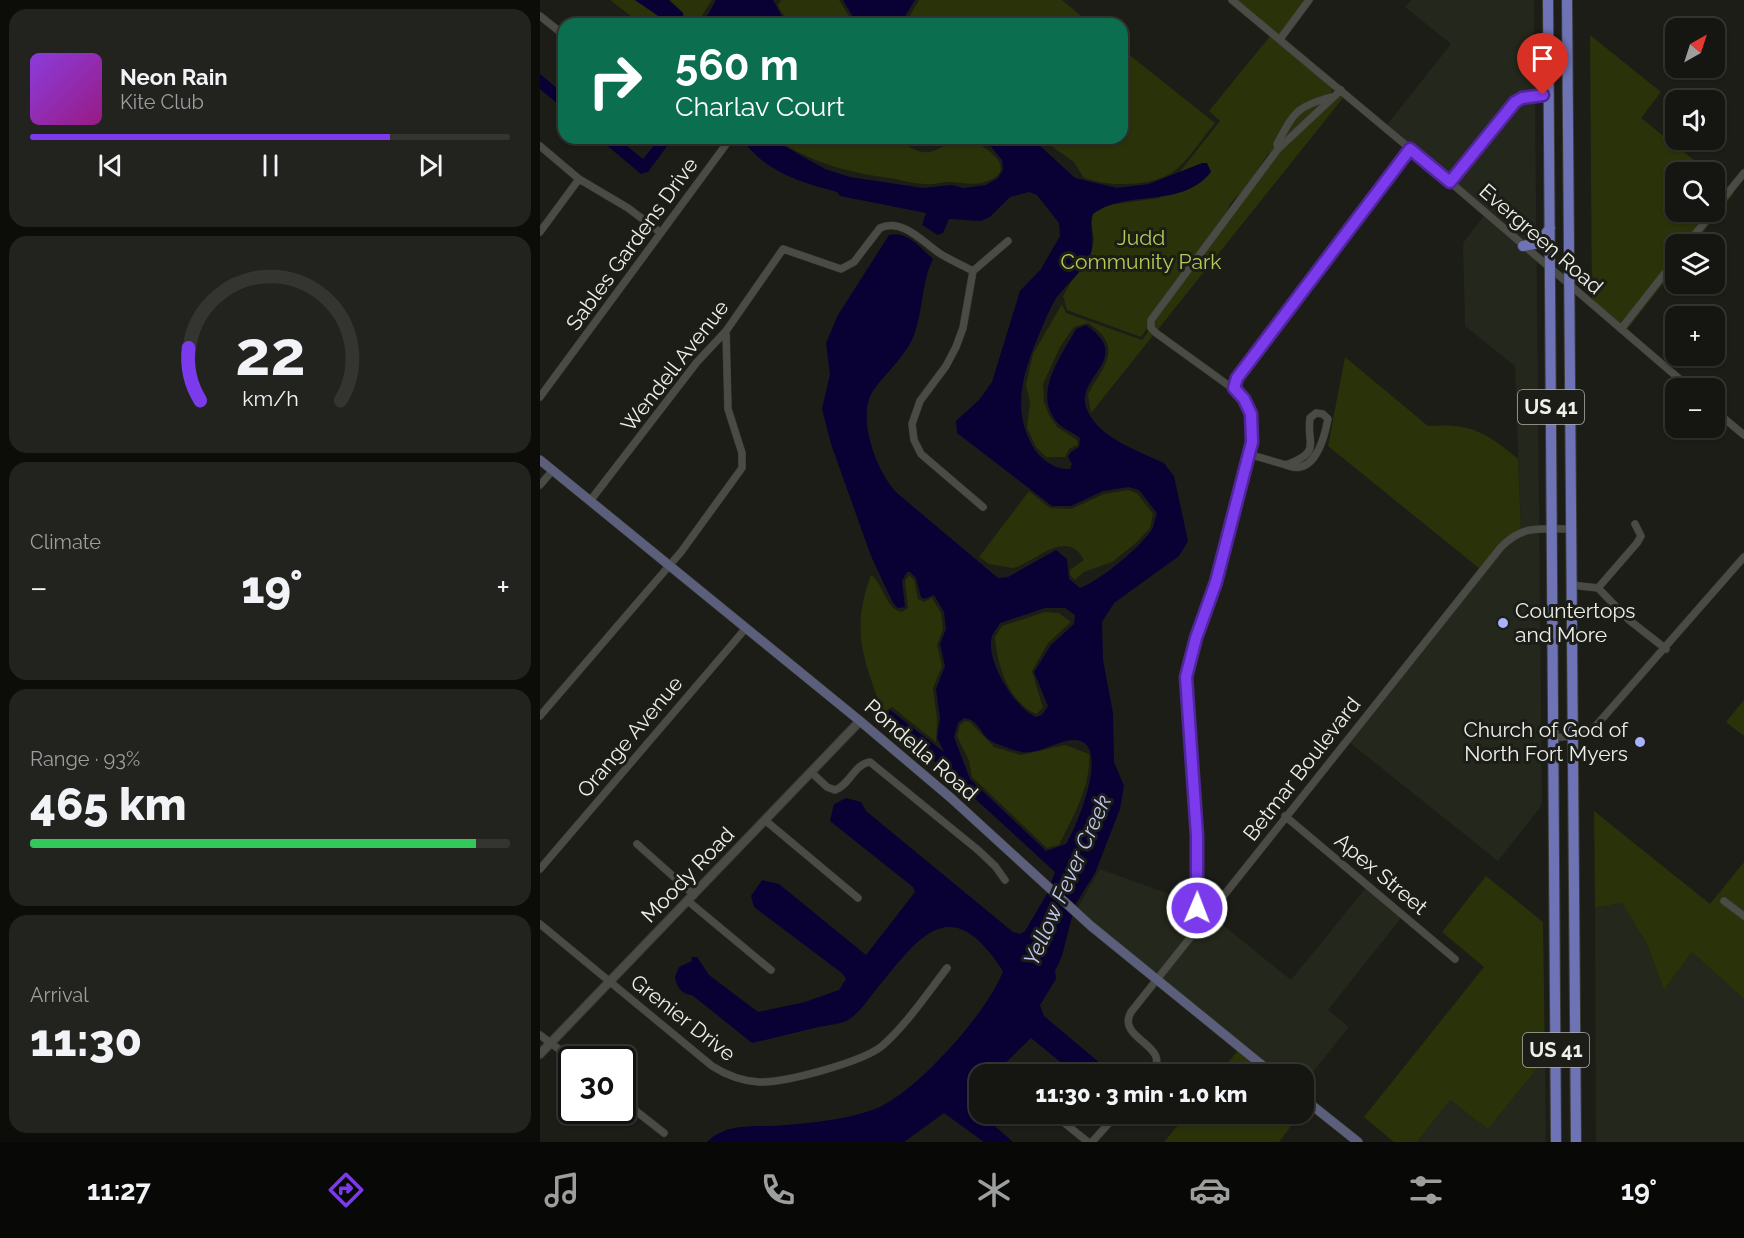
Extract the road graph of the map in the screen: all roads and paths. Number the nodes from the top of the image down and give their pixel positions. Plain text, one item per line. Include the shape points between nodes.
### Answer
1 (1232, 0) edge
2 (1309, 0) edge
3 (1548, 0) edge
4 (1567, 0) edge
5 (540, 16) edge
6 (558, 30) edge
7 (1280, 39) junction
8 (1341, 90) junction
9 (1549, 94) junction
10 (1331, 97) junction
11 (726, 144) edge
12 (540, 146) edge
13 (1278, 149) junction
14 (1410, 149) junction
15 (1744, 173) edge
16 (579, 179) junction
17 (1450, 182) junction
18 (1725, 197) edge
19 (1705, 222) edge
20 (1550, 228) junction
21 (540, 232) edge
22 (661, 233) junction
23 (1695, 234) edge
24 (1008, 241) dead end
25 (1523, 246) junction
26 (1550, 269) junction
27 (974, 271) junction
28 (1665, 273) edge
29 (1569, 286) junction
30 (1621, 329) junction
31 (726, 331) junction
32 (1678, 378) edge
33 (1234, 388) junction
34 (540, 397) edge
35 (1551, 408) junction
36 (1570, 410) junction
37 (1725, 419) edge
38 (1744, 435) edge
39 (1311, 442) junction
40 (1320, 444) junction
41 (1248, 454) junction
42 (540, 460) edge
43 (1286, 465) junction
44 (553, 470) junction
45 (540, 485) edge
46 (590, 501) junction
47 (983, 507) dead end
48 (1635, 524) dead end
49 (1552, 529) junction
50 (1571, 529) junction
51 (1744, 557) edge
52 (669, 565) junction
53 (1571, 585) junction
54 (1598, 588) junction
55 (746, 628) junction
56 (1666, 649) junction
57 (540, 716) edge
58 (860, 721) junction
59 (1572, 736) junction
60 (1554, 738) junction
61 (812, 773) junction
62 (1285, 816) junction
63 (766, 821) junction
64 (637, 844) dead end
65 (540, 869) edge
66 (1005, 880) dead end
67 (691, 898) junction
68 (858, 898) dead end
69 (1724, 901) dead end
70 (1744, 916) edge
71 (540, 924) edge
72 (1196, 930) junction
73 (1455, 958) dead end
74 (946, 968) dead end
75 (771, 970) dead end
76 (1157, 979) junction
77 (610, 981) junction
78 (540, 1035) edge
79 (552, 1042) junction
80 (558, 1047) edge
81 (540, 1053) edge
82 (1156, 1064) edge
83 (1261, 1064) edge
84 (1314, 1107) edge
85 (636, 1111) edge
86 (1066, 1124) edge
87 (1107, 1124) edge
88 (664, 1133) dead end
89 (1090, 1142) edge
90 (1359, 1142) edge
91 (1557, 1142) edge
92 (1576, 1142) edge

1 - 7 street, Evergreen Road
2 - 7 street
3 - 9 main road, US 41
4 - 29 main road, US 41
5 - 6 street
7 - 8 street, Evergreen Road
8 - 10 street
8 - 14 street, Evergreen Road
9 - 17 street via 1515,102
9 - 20 main road, US 41
10 - 13 street
10 - 13 street via 1297,110 1288,121
11 - 22 street, Sables Gardens Drive
12 - 16 street
13 - 33 street via 1155,314 1151,328
14 - 17 street, Evergreen Road
14 - 33 street via 1240,372
15 - 18 street
16 - 21 street
16 - 22 street
17 - 25 street, Evergreen Road
19 - 23 street
20 - 25 main road via 1539,243
20 - 26 main road, US 41
22 - 34 street, Sables Gardens Drive
24 - 27 street
25 - 26 street, Evergreen Road
26 - 29 street, Evergreen Road
26 - 35 main road, US 41
27 - 31 street, Wendell Avenue via 940,254 909,231 891,225 880,228 854,262 841,269 783,249
27 - 47 street via 960,337 946,366 917,408 912,432 926,460
28 - 30 street
29 - 30 street, Evergreen Road
29 - 36 main road, US 41
30 - 32 street, Evergreen Road
31 - 46 street, Wendell Avenue via 690,370
31 - 52 street via 728,409 744,461
33 - 41 street via 1248,405 1252,421
35 - 36 main road
35 - 49 main road, US 41
36 - 50 main road, US 41
37 - 38 street
39 - 40 street
39 - 40 street via 1310,418 1316,413 1323,414 1329,420
39 - 43 street via 1300,460
40 - 43 street via 1305,466 1298,469
41 - 43 street
41 - 72 street via 1216,582 1186,677 1197,836
42 - 44 main road, Pondella Road
44 - 45 street
44 - 46 main road, Pondella Road
46 - 52 main road, Pondella Road
48 - 54 street via 1641,536 1637,543
49 - 50 street, Betmar Boulevard
49 - 60 main road, US 41
49 - 62 street, Betmar Boulevard via 1518,532 1501,547
50 - 53 main road, US 41
51 - 56 street
52 - 55 main road, Pondella Road
52 - 57 street
53 - 54 street
53 - 59 main road, US 41
54 - 56 street via 1629,620
55 - 58 main road, Pondella Road
55 - 65 street, Orange Avenue
56 - 59 street via 1594,728
58 - 61 street, Moody Road
58 - 76 main road, Pondella Road via 1091,926
59 - 60 street
59 - 92 main road, US 41
60 - 91 main road, US 41
61 - 63 street, Moody Road
61 - 66 street via 835,790 863,763 870,762 988,858
62 - 72 street, Betmar Boulevard
62 - 73 street, Apex Street
63 - 67 street, Moody Road
63 - 68 street
64 - 67 street
67 - 75 street
67 - 77 street, Moody Road
69 - 70 street
71 - 77 street, Grenier Drive
72 - 76 street, Betmar Boulevard
74 - 77 street, Grenier Drive via 876,1050 844,1064 770,1082 744,1080 719,1071
76 - 82 street, Betmar Boulevard via 1127,1019 1132,1033 1156,1055
76 - 83 main road, Pondella Road
77 - 79 street, Moody Road
78 - 79 street
79 - 80 street
79 - 81 street, Moody Road
84 - 90 main road
85 - 88 street
86 - 89 street
87 - 89 street

